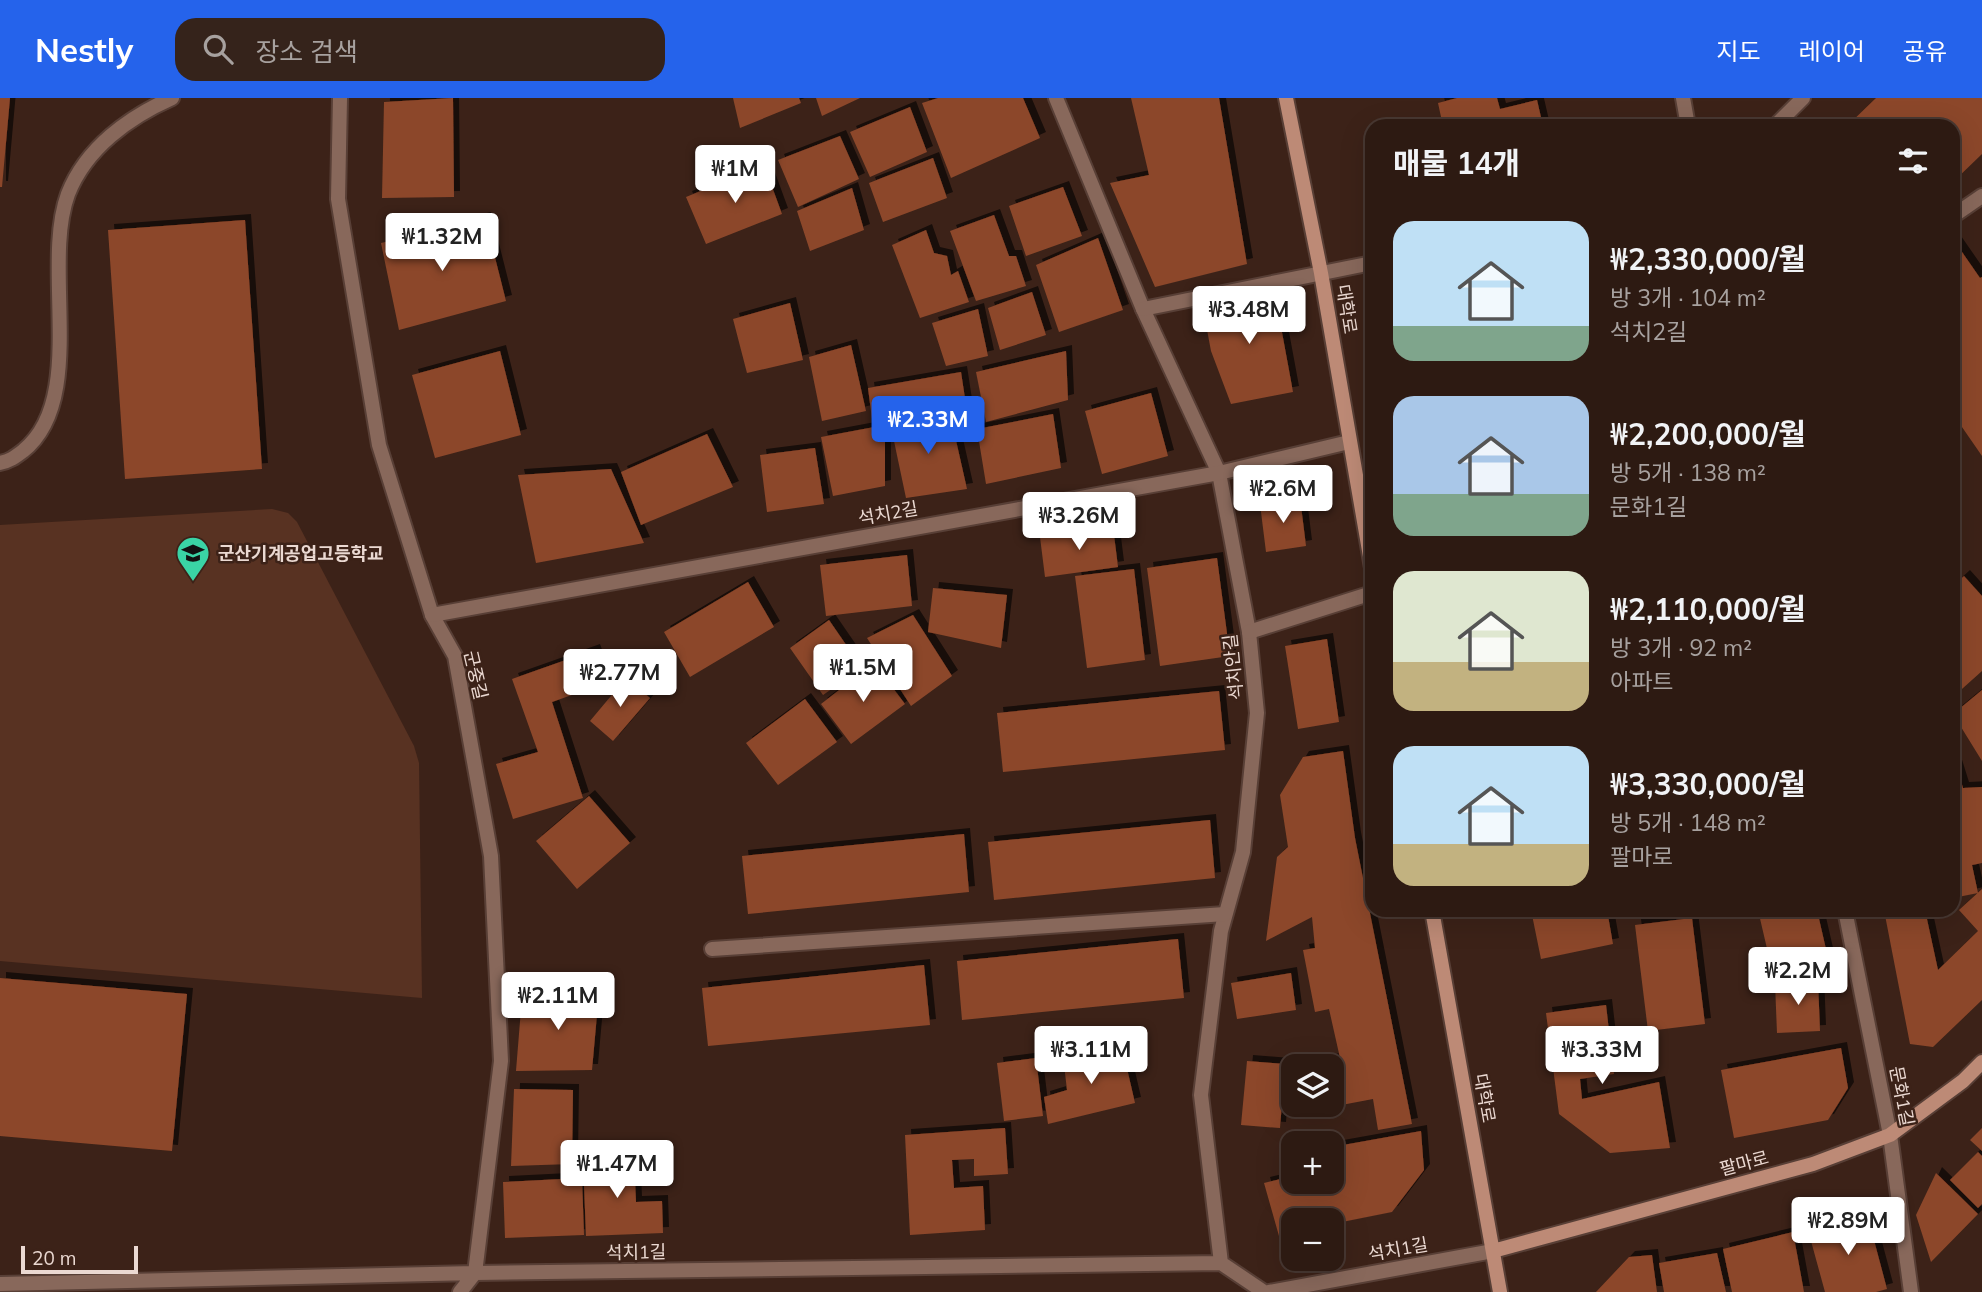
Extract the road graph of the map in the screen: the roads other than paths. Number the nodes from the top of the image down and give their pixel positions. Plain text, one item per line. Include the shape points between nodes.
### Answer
1 (172, 98) edge
2 (340, 98) edge
3 (1056, 98) edge
4 (1286, 98) edge
5 (1683, 98) edge
6 (1803, 98) edge
7 (1687, 119) edge
8 (1782, 119) edge
9 (1982, 196) edge
10 (1960, 211) edge
11 (1365, 264) edge
12 (1321, 273) junction
13 (1143, 309) junction
14 (1349, 442) junction
15 (0, 463) edge
16 (1219, 473) junction
17 (1365, 530) edge
18 (1365, 595) edge
19 (432, 615) junction
20 (1249, 632) junction
21 (1226, 914) junction
22 (1433, 917) edge
23 (1846, 917) edge
24 (712, 948) dead end
25 (1982, 1062) edge
26 (1890, 1135) junction
27 (1493, 1251) junction
28 (1221, 1263) junction
29 (475, 1273) junction
30 (0, 1284) edge
31 (460, 1292) edge
32 (1264, 1292) edge
33 (1269, 1292) edge
34 (1500, 1292) edge
35 (1912, 1292) edge

1 - 15 street via 116,129 87,160 68,193 60,227 59,367 50,414 36,441
2 - 19 street, 군중길 via 338,199 379,445
3 - 13 street, 석치안길
4 - 12 street, 대학로
5 - 7 street
6 - 8 street
9 - 10 street
11 - 12 street
12 - 13 street
12 - 14 street, 대학로
13 - 16 street, 석치안길
14 - 16 street, 석치2길
14 - 17 street, 대학로
16 - 19 street, 석치2길
16 - 20 street, 석치안길
18 - 20 street
19 - 29 street, 군중길 via 455,656 491,856 501,1061
20 - 21 street, 석치안길 via 1257,713 1243,852
21 - 24 street
21 - 28 street, 석치안길 via 1201,1095
22 - 27 street, 대학로
23 - 26 street, 문화1길
25 - 26 street, 팔마로
26 - 27 street, 팔마로 via 1813,1164
26 - 35 street, 문화1길
27 - 33 street, 석치1길
27 - 34 street, 대학로
28 - 29 street, 석치1길
28 - 32 street
29 - 30 street, 석치1길
29 - 31 street

